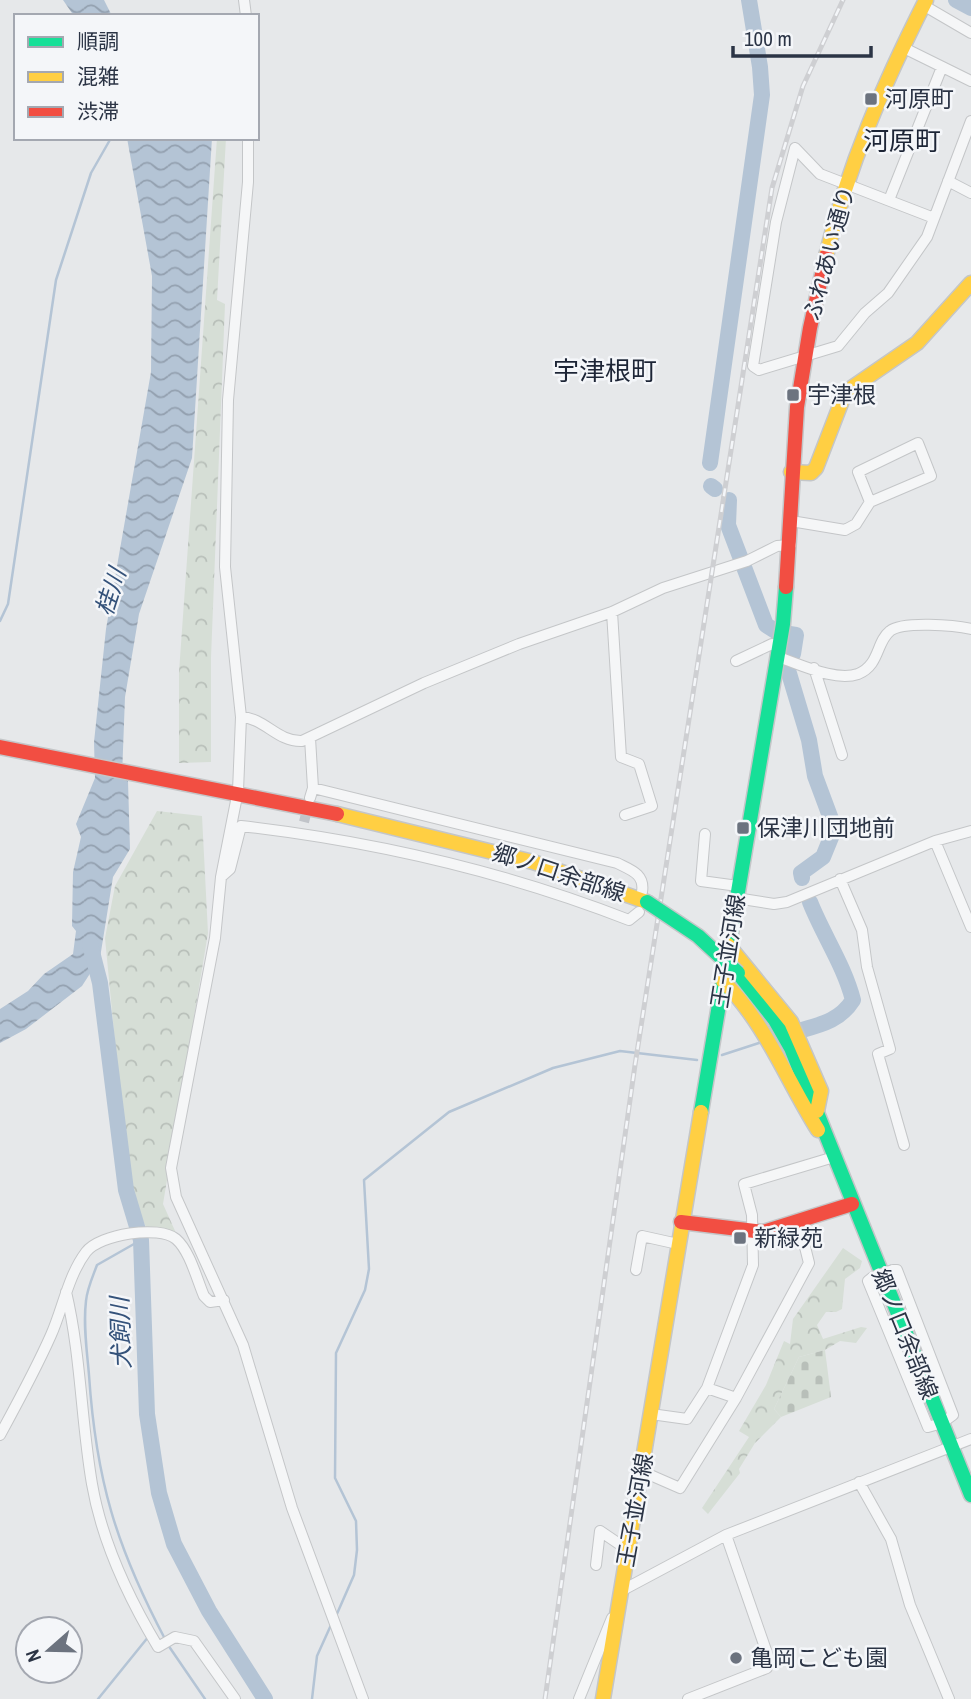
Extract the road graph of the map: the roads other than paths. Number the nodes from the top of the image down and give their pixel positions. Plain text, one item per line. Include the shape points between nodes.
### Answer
1 (925, 3) edge
2 (971, 33) edge
3 (902, 47) junction
4 (942, 67) junction
5 (971, 81) edge
6 (971, 121) edge
7 (248, 140) edge
8 (948, 181) junction
9 (846, 186) junction
10 (971, 192) edge
11 (889, 200) junction
12 (934, 218) junction
13 (971, 283) edge
14 (804, 354) junction
15 (791, 472) junction
16 (870, 502) junction
17 (790, 521) junction
18 (791, 545) junction
19 (612, 612) junction
20 (971, 629) edge
21 (779, 649) junction
22 (736, 661) dead end
23 (814, 668) junction
24 (241, 717) junction
25 (310, 738) junction
26 (0, 747) edge
27 (842, 755) dead end
28 (238, 791) junction
29 (625, 815) dead end
30 (304, 822) tunnel mouth
31 (460, 823) junction
32 (971, 831) edge
33 (301, 833) junction
34 (705, 834) dead end
35 (463, 837) dead end
36 (935, 841) junction
37 (467, 856) dead end
38 (468, 870) junction
39 (221, 877) junction
40 (840, 878) junction
41 (737, 892) junction
42 (642, 902) junction
43 (971, 927) edge
44 (728, 945) junction
45 (723, 981) junction
46 (817, 1113) junction
47 (904, 1145) dead end
48 (832, 1153) junction
49 (852, 1204) junction
50 (681, 1223) junction
51 (799, 1223) junction
52 (750, 1231) junction
53 (678, 1244) junction
54 (636, 1270) dead end
55 (66, 1292) junction
56 (225, 1300) junction
57 (707, 1388) junction
58 (736, 1398) junction
59 (651, 1414) junction
60 (942, 1423) junction
61 (0, 1435) edge
62 (971, 1439) edge
63 (952, 1447) junction
64 (641, 1471) junction
65 (859, 1482) junction
66 (971, 1495) edge
67 (726, 1535) junction
68 (628, 1550) junction
69 (596, 1565) dead end
70 (620, 1596) junction
71 (235, 1699) edge
72 (363, 1699) edge
73 (579, 1699) edge
74 (603, 1699) edge
75 (688, 1699) edge
76 (949, 1699) edge

1 - 2 street
1 - 3 main road, ふれあい通り
3 - 4 street
3 - 9 main road, ふれあい通り
4 - 5 street
4 - 11 street
6 - 8 street
7 - 24 street via 228,400 225,567
8 - 10 street
8 - 12 street
9 - 11 street
9 - 14 main road, ふれあい通り
9 - 14 street via 820,174 795,148 776,222 753,366 759,370
11 - 12 street
12 - 14 street via 927,237 888,293 838,345
13 - 15 main road via 917,343 843,398 816,468 811,473
14 - 15 main road, ふれあい通り
15 - 17 main road, 王子並河線
16 - 16 street via 931,476 918,443 858,472
16 - 17 street via 856,524 845,530
17 - 18 main road, 王子並河線
18 - 19 street via 777,546 663,588
18 - 21 main road, 王子並河線
19 - 25 street via 424,683
19 - 29 street via 621,757 639,764 652,806
20 - 23 street via 905,625 889,631 877,656 858,674 844,676
21 - 22 street via 772,644
21 - 23 street
21 - 41 main road, 王子並河線
23 - 27 street
24 - 25 street via 263,722 294,741
24 - 28 street
25 - 31 street via 311,793
26 - 28 main road, 郷ノ口余部線
28 - 39 street
28 - 42 main road, 郷ノ口余部線 via 533,861 603,882
30 - 33 street
31 - 35 street
31 - 42 street via 617,863 637,872 643,884
32 - 36 street
33 - 38 street
33 - 39 street via 241,826 230,869
34 - 41 street via 701,881
36 - 40 street
36 - 43 street
37 - 38 street
38 - 42 street via 629,920
39 - 56 street via 215,938 172,1168 176,1197
40 - 41 street via 774,904
40 - 47 street via 862,930 867,967 890,1049 878,1054
41 - 44 main road, 王子並河線
42 - 46 main road, 郷ノ口余部線, bridge via 698,936 738,974 791,1048
44 - 45 main road, 王子並河線
44 - 46 main road via 791,1022 821,1091
45 - 48 main road via 758,1021 803,1109
45 - 50 main road, 王子並河線
46 - 48 main road, 郷ノ口余部線
48 - 49 main road, 郷ノ口余部線
48 - 52 street via 744,1184 752,1214
49 - 51 main road
49 - 60 main road, 郷ノ口余部線
50 - 52 main road
50 - 53 main road, 王子並河線
51 - 52 main road
51 - 58 street via 808,1263
52 - 57 street via 753,1265
53 - 54 street via 642,1236
53 - 59 main road, 王子並河線
55 - 56 street via 87,1250 101,1240 153,1233 167,1234 181,1245 210,1302
55 - 61 street via 51,1335
55 - 71 street via 75,1328 92,1486 110,1550 158,1647 175,1637 194,1642
56 - 72 street via 292,1508
57 - 58 street
57 - 59 street via 687,1419
58 - 64 street via 680,1488
59 - 64 main road, 王子並河線
60 - 60 street, bridge via 953,1415 897,1270 873,1277 868,1281 928,1427
60 - 63 main road, 郷ノ口余部線
62 - 63 street
63 - 65 street
63 - 66 main road, 郷ノ口余部線
64 - 68 main road, 王子並河線
65 - 67 street
65 - 76 street via 891,1539 910,1605
67 - 70 street
67 - 75 street via 769,1659 767,1668
68 - 69 street via 600,1531
68 - 70 main road, 王子並河線
70 - 73 street
70 - 74 main road, 王子並河線

